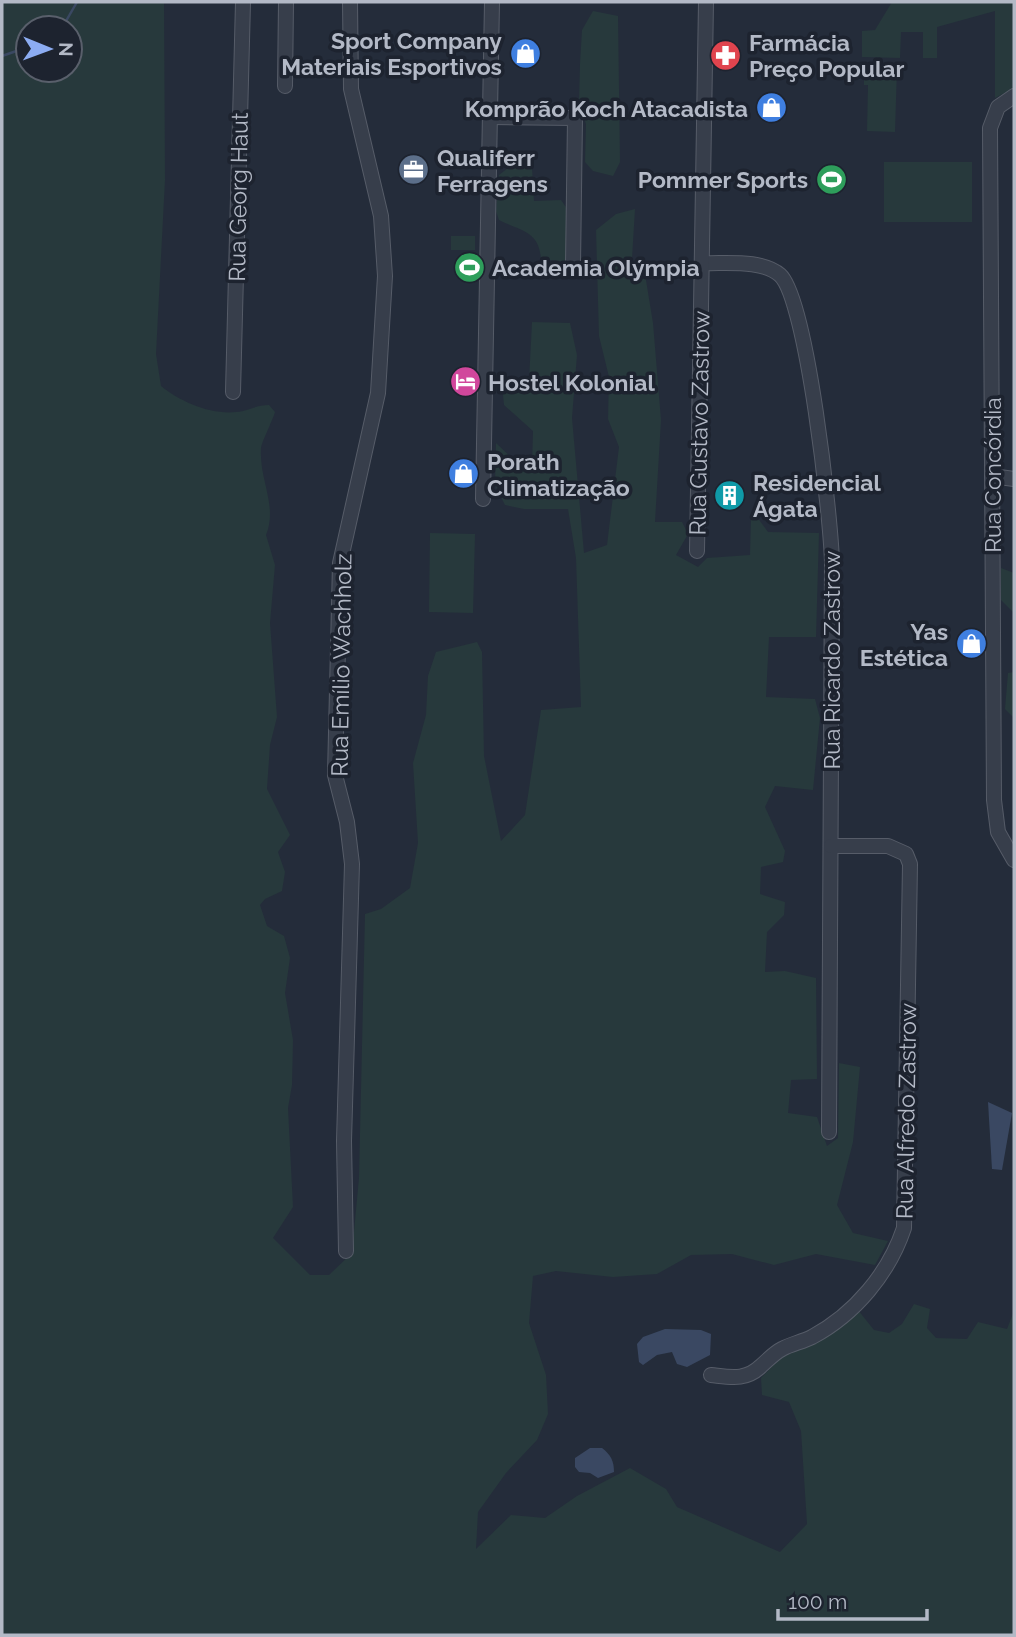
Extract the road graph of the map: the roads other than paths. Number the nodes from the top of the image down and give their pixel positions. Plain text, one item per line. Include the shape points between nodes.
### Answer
1 (243, 2) edge
2 (286, 2) edge
3 (350, 2) edge
4 (492, 2) edge
5 (706, 2) edge
6 (285, 86) dead end
7 (1014, 96) edge
8 (490, 117) junction
9 (702, 262) junction
10 (573, 265) dead end
11 (233, 392) dead end
12 (992, 476) junction
13 (1014, 479) edge
14 (483, 499) dead end
15 (697, 551) dead end
16 (831, 846) junction
17 (1014, 860) edge
18 (829, 1132) dead end
19 (346, 1251) dead end
20 (711, 1375) dead end

1 - 11 street, Rua Georg Haut
2 - 6 street
3 - 19 street, Rua Emílio Wachholz via 351,89 381,216 385,276 378,393 340,563 335,775 348,822 352,864
4 - 8 street
5 - 9 street, Rua Gustavo Zastrow
7 - 12 street, Rua Concórdia via 998,107 990,120
8 - 10 street via 575,118
8 - 14 street
9 - 15 street, Rua Gustavo Zastrow
9 - 16 street, Rua Ricardo Zastrow via 772,269 789,288 800,328 831,531
12 - 13 street
12 - 17 street, Rua Concórdia via 995,819
16 - 18 street, Rua Ricardo Zastrow
16 - 20 street, Rua Alfredo Zastrow via 888,846 906,854 910,864 904,1228 887,1267 871,1289 836,1321 776,1352 751,1375

